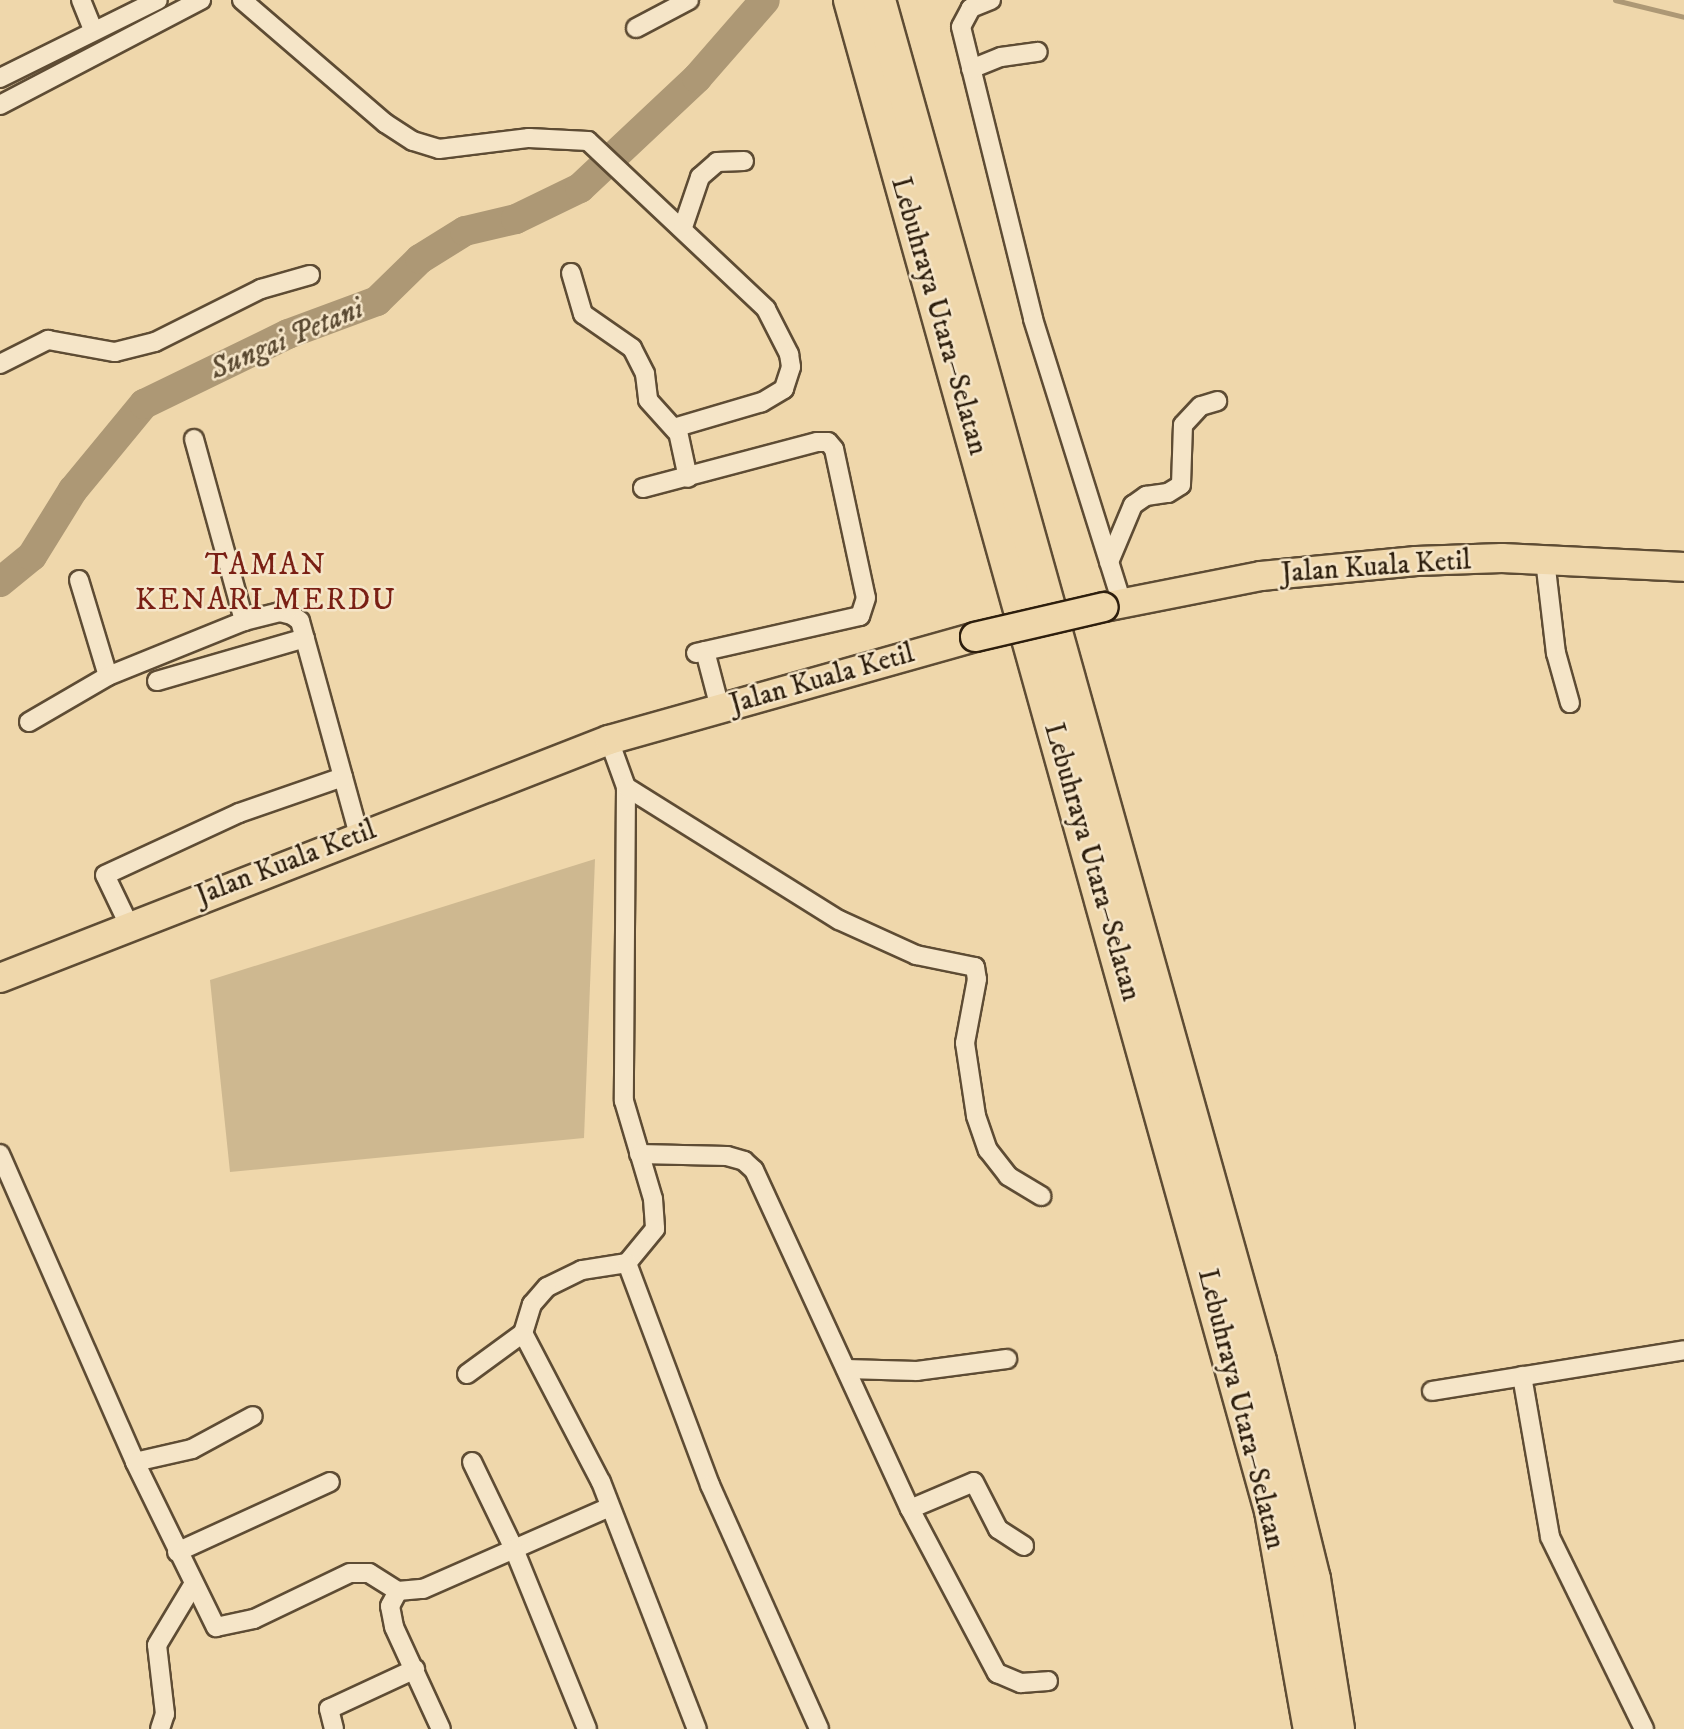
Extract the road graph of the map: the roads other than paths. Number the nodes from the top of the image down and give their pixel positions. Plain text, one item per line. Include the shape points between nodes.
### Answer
1 (81, 0) edge
2 (159, 0) edge
3 (201, 0) edge
4 (242, 0) edge
5 (689, 0) edge
6 (991, 0) edge
7 (866, 6) edge
8 (636, 28) dead end
9 (93, 30) junction
10 (1038, 52) dead end
11 (971, 69) junction
12 (0, 78) edge
13 (0, 106) edge
14 (744, 161) dead end
15 (683, 227) junction
16 (571, 273) dead end
17 (310, 275) dead end
18 (0, 364) edge
19 (1217, 401) dead end
20 (676, 432) junction
21 (194, 439) dead end
22 (688, 478) junction
23 (643, 488) dead end
24 (1545, 560) junction
25 (1109, 562) junction
26 (1684, 567) edge
27 (79, 580) dead end
28 (1113, 605) junction
29 (244, 621) junction
30 (304, 638) junction
31 (108, 676) junction
32 (157, 681) dead end
33 (1570, 703) dead end
34 (720, 708) junction
35 (29, 722) dead end
36 (609, 740) junction
37 (343, 778) junction
38 (626, 786) junction
39 (359, 835) junction
40 (129, 925) junction
41 (0, 978) edge
42 (0, 1154) edge
43 (639, 1154) junction
44 (1041, 1196) dead end
45 (627, 1263) junction
46 (523, 1333) junction
47 (1684, 1350) edge
48 (1007, 1359) dead end
49 (846, 1369) junction
50 (467, 1374) dead end
51 (1522, 1377) junction
52 (1432, 1391) dead end
53 (253, 1416) dead end
54 (135, 1462) junction
55 (472, 1462) dead end
56 (330, 1482) dead end
57 (610, 1507) junction
58 (910, 1510) junction
59 (1024, 1546) dead end
60 (514, 1549) junction
61 (177, 1552) junction
62 (193, 1584) junction
63 (398, 1591) junction
64 (415, 1669) junction
65 (1048, 1681) dead end
66 (160, 1729) edge
67 (334, 1729) edge
68 (441, 1729) edge
69 (587, 1729) edge
70 (697, 1729) edge
71 (819, 1729) edge
72 (1310, 1729) edge
73 (1338, 1729) edge
74 (1644, 1729) edge

1 - 9 street
2 - 9 street
3 - 13 street
4 - 15 street via 385,123 413,141 439,149 529,138 588,141
5 - 8 street
6 - 11 street via 971,8 961,27
7 - 72 highway, Lebuhraya Utara–Selatan via 1264,1485
7 - 73 highway, Lebuhraya Utara–Selatan via 1260,1361 1314,1579
9 - 12 street
10 - 11 street via 1001,57
11 - 25 street via 1033,320
14 - 15 street via 709,167 696,185
15 - 20 street via 766,309 791,367 783,389 775,396 684,422
16 - 20 street via 583,314 632,348 645,374 648,400
17 - 18 street via 261,289 155,342 102,352 48,340
19 - 25 street via 1201,406 1183,425 1181,485 1133,505
20 - 22 street
21 - 29 street
22 - 23 street
22 - 34 street via 828,442 834,449 866,598 863,611 854,620 701,652
24 - 26 main road, Jalan Kuala Ketil
24 - 28 main road, Jalan Kuala Ketil via 1416,561 1261,576
24 - 33 street via 1556,653 1563,692
25 - 28 street
27 - 31 street
28 - 34 main road, Jalan Kuala Ketil, bridge via 975,637
29 - 30 street via 280,612 292,615 300,621
29 - 31 street
30 - 32 street
30 - 37 street
31 - 35 street
34 - 36 main road, Jalan Kuala Ketil
36 - 38 street
36 - 39 main road, Jalan Kuala Ketil
37 - 39 street
37 - 40 street via 239,813 105,875
38 - 43 street via 624,1101
38 - 44 street via 839,920 916,955 975,967 977,979 965,1043 976,1116 988,1150 1001,1168
39 - 40 main road, Jalan Kuala Ketil
40 - 41 main road, Jalan Kuala Ketil
42 - 54 street
43 - 45 street via 653,1199 655,1230
43 - 49 street via 727,1156 750,1164
45 - 46 street via 582,1270 547,1287 532,1304
45 - 71 street via 710,1485
46 - 50 street
46 - 57 street via 590,1458
47 - 51 street
48 - 49 street via 917,1371
49 - 58 street
51 - 52 street
51 - 74 street via 1550,1537
53 - 54 street via 192,1449
54 - 61 street
55 - 60 street
56 - 61 street
57 - 60 street
57 - 70 street
58 - 59 street via 974,1482 998,1530
58 - 65 street via 997,1673 1021,1683
60 - 63 street via 423,1589
60 - 69 street
61 - 62 street
62 - 63 street via 216,1627 254,1619 350,1573 369,1573
62 - 66 street via 158,1645 165,1714
63 - 64 street via 391,1616
64 - 67 street via 329,1709
64 - 68 street

